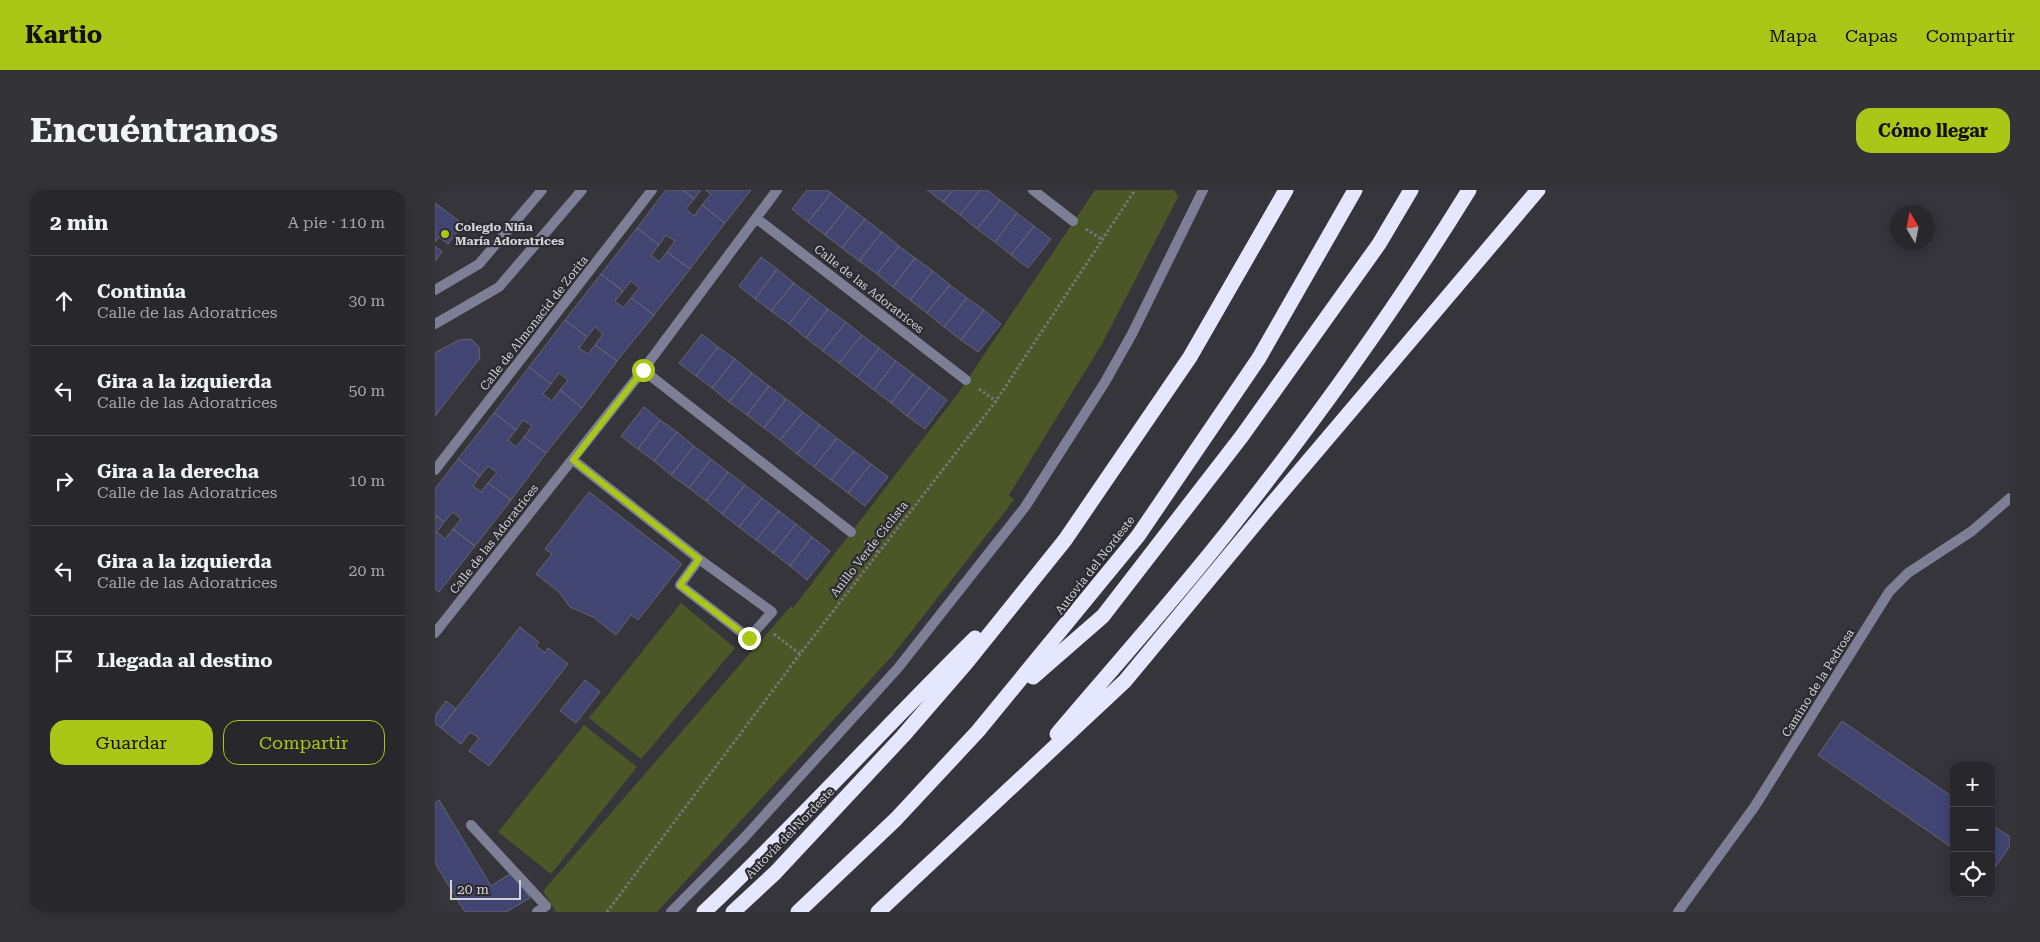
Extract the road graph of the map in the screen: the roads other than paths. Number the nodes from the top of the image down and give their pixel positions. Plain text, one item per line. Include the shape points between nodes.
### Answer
1 (542, 190) edge
2 (582, 190) edge
3 (652, 190) edge
4 (777, 190) edge
5 (1033, 190) edge
6 (1203, 190) edge
7 (1286, 190) edge
8 (1355, 190) edge
9 (1411, 190) edge
10 (1469, 190) edge
11 (1538, 190) edge
12 (756, 218) junction
13 (1073, 221) dead end
14 (435, 290) edge
15 (435, 324) edge
16 (643, 370) junction
17 (966, 380) dead end
18 (573, 460) junction
19 (435, 470) edge
20 (2010, 498) edge
21 (851, 532) dead end
22 (699, 559) junction
23 (1024, 590) junction
24 (435, 633) edge
25 (1003, 703) junction
26 (1010, 788) junction
27 (471, 825) dead end
28 (537, 912) edge
29 (671, 912) edge
30 (704, 912) edge
31 (733, 912) edge
32 (798, 912) edge
33 (878, 912) edge
34 (1678, 912) edge

1 - 14 street via 479,264
2 - 15 street via 499,287
3 - 19 street, Calle de Almonacid de Zorita
4 - 12 street, Calle de las Adoratrices
5 - 13 street
6 - 29 street via 1105,382 1025,506 898,668
7 - 23 highway, Autovía del Nordeste via 1190,357 1065,540
8 - 25 highway, Autovía del Nordeste via 1259,358 1138,536
9 - 25 highway via 1379,244 1242,436 1103,616
10 - 26 highway via 1350,372 1225,536
11 - 26 highway via 1125,681
12 - 16 street, Calle de las Adoratrices
12 - 17 street, Calle de las Adoratrices
16 - 18 street, Calle de las Adoratrices
16 - 21 street
18 - 22 street
18 - 24 street, Calle de las Adoratrices
20 - 34 street, Camino de la Pedrosa via 1972,531 1909,573 1889,592 1755,806
22 - 22 street via 772,612 749,638 680,585
23 - 30 highway
23 - 31 highway, Autovía del Nordeste via 903,736 775,873
25 - 32 highway, Autovía del Nordeste via 896,819
26 - 33 highway
27 - 28 street via 546,906

